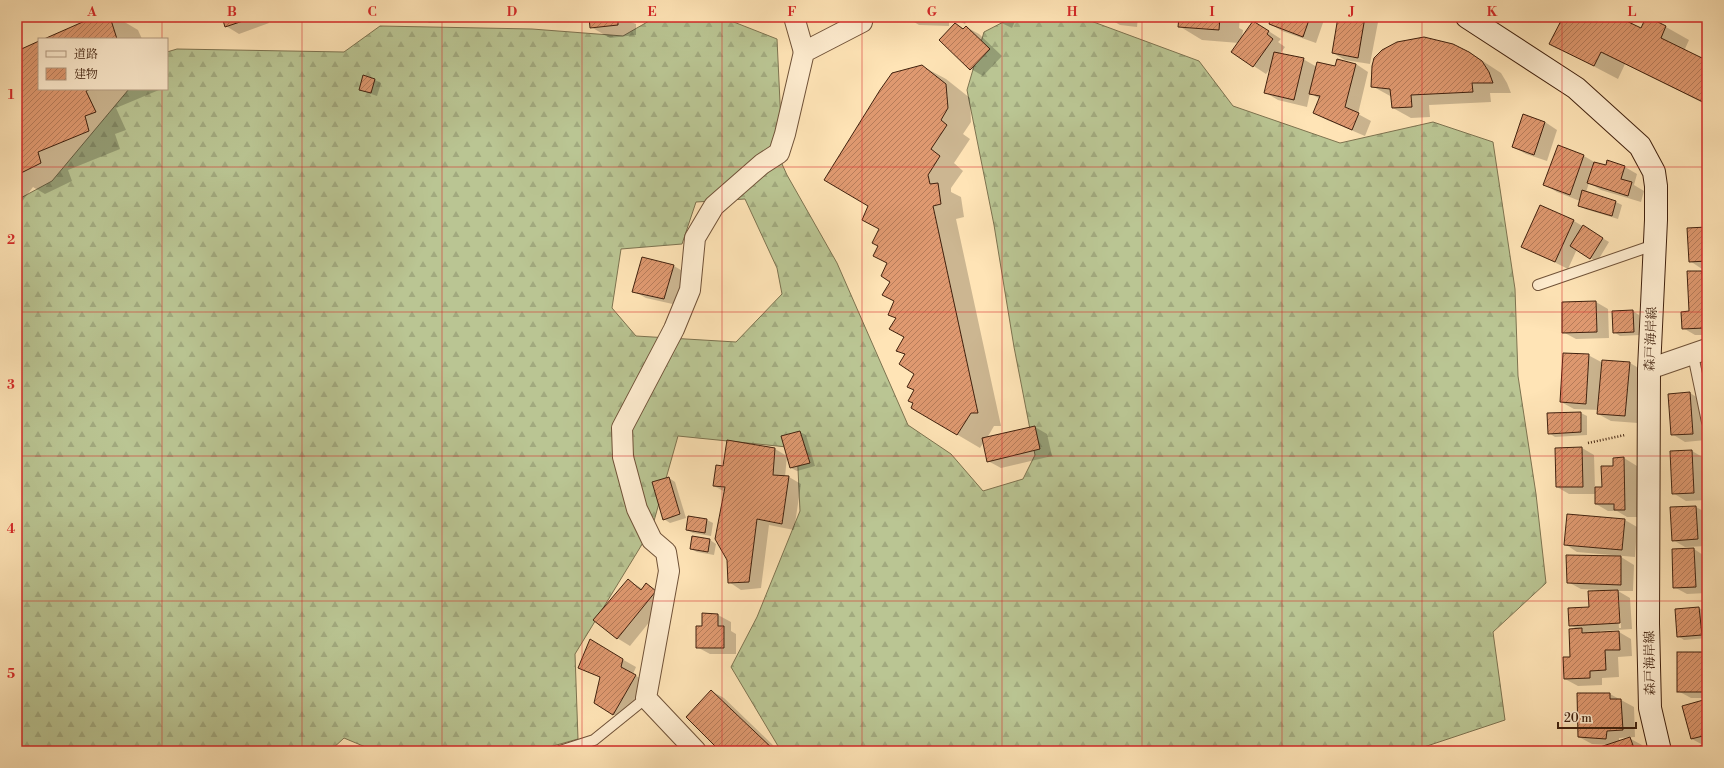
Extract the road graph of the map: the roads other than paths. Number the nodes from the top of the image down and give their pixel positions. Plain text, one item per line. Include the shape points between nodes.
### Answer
1 (794, 17) edge
2 (863, 17) edge
3 (1467, 17) edge
4 (804, 52) junction
5 (1654, 245) junction
6 (1538, 285) dead end
7 (1700, 352) edge
8 (1649, 369) junction
9 (1707, 422) edge
10 (646, 698) junction
11 (560, 751) edge
12 (696, 751) edge
13 (1660, 751) edge

1 - 4 street
2 - 4 street via 862,22
3 - 5 main road, 森戸海岸線 via 1576,88 1640,146 1654,172 1656,186
4 - 10 street via 779,153 762,164 714,206 695,238 690,290 674,329 622,428 623,456 637,509 652,540 666,552 669,571
5 - 6 lane
5 - 8 main road, 森戸海岸線
7 - 8 street
7 - 9 lane
8 - 13 main road, 森戸海岸線 via 1650,708
10 - 11 lane via 594,740
10 - 12 street

